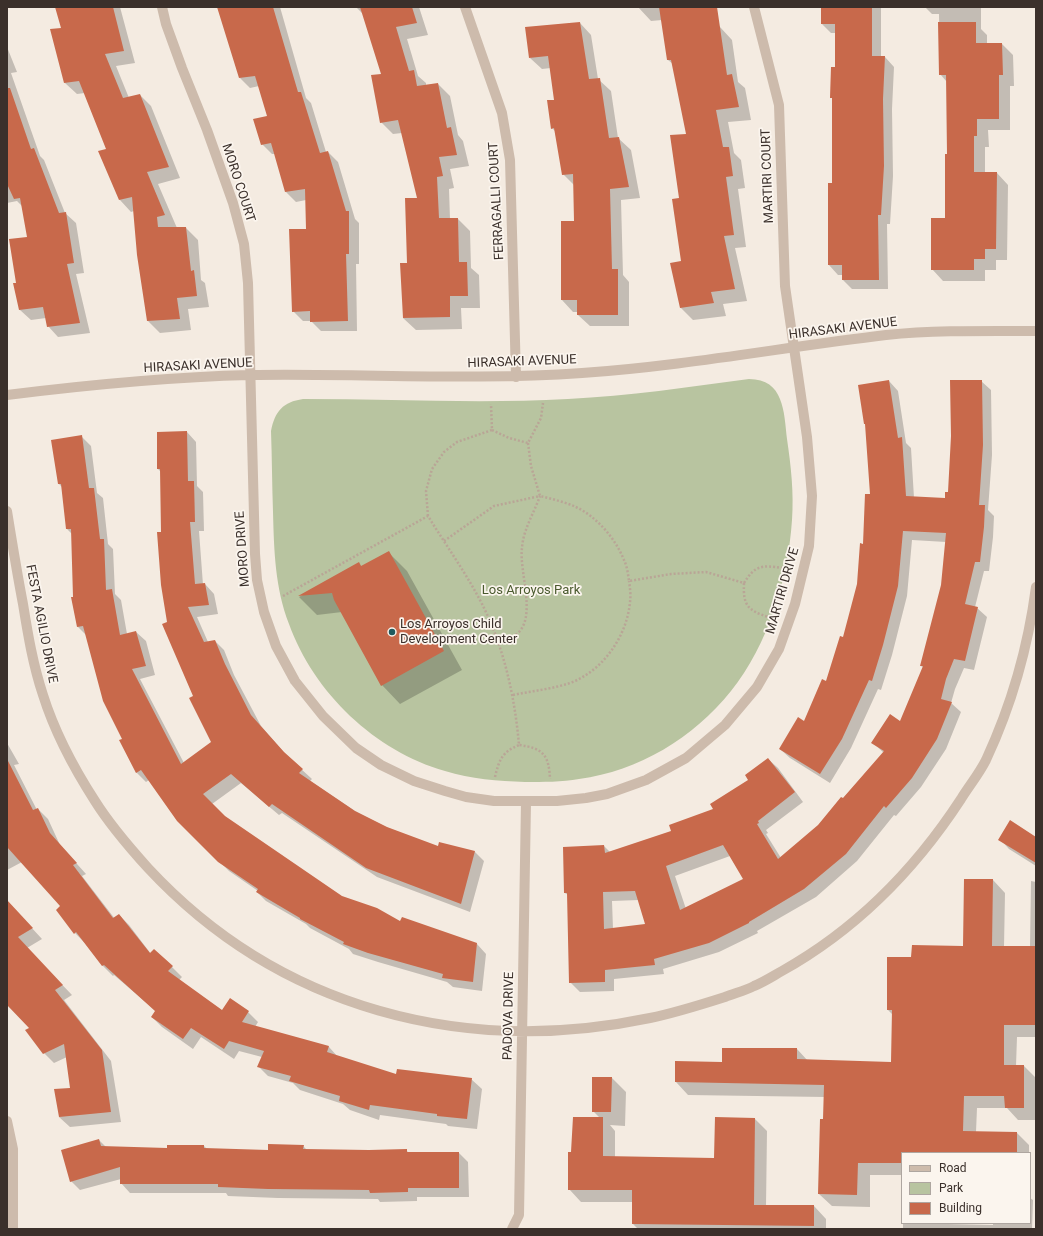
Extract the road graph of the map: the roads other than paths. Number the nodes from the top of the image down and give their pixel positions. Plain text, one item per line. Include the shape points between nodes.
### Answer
1 (162, 7) edge
2 (465, 7) edge
3 (754, 7) edge
4 (1036, 332) edge
5 (794, 348) junction
6 (250, 375) junction
7 (516, 377) junction
8 (7, 395) edge
9 (7, 511) edge
10 (1036, 587) edge
11 (526, 802) junction
12 (522, 1032) junction
13 (7, 1121) edge
14 (13, 1229) edge
15 (512, 1229) edge

1 - 6 street, MORO COURT via 166,24 233,203 244,244 248,283
2 - 7 street, FERRAGALLI COURT via 502,113 510,160
3 - 5 street, MARTIRI COURT via 779,105 783,260
4 - 5 street, HIRASAKI AVENUE via 967,330 888,335
5 - 7 street, HIRASAKI AVENUE via 638,368
5 - 11 street, MARTIRI DRIVE via 807,437 812,496 809,546 795,604 779,649 757,687 726,725 686,758 646,780 607,794 586,798
6 - 7 street, HIRASAKI AVENUE
6 - 8 street, HIRASAKI AVENUE via 124,383
6 - 11 street, MORO DRIVE via 254,554 257,580 264,612 276,646 295,681 323,716 356,748 381,765 414,781 466,797
9 - 12 street, FESTA AGILIO DRIVE via 31,653 46,705 67,752 95,802 130,849 172,894 211,928 257,958 314,988 368,1009 398,1017 438,1025
10 - 12 street, FESTA AGILIO DRIVE via 1020,672 1002,724 984,764 945,824 902,878 849,926 804,958 753,987 678,1012 617,1025
11 - 12 street, PADOVA DRIVE
12 - 15 street, PADOVA DRIVE via 519,1215
13 - 14 street via 13,1149

